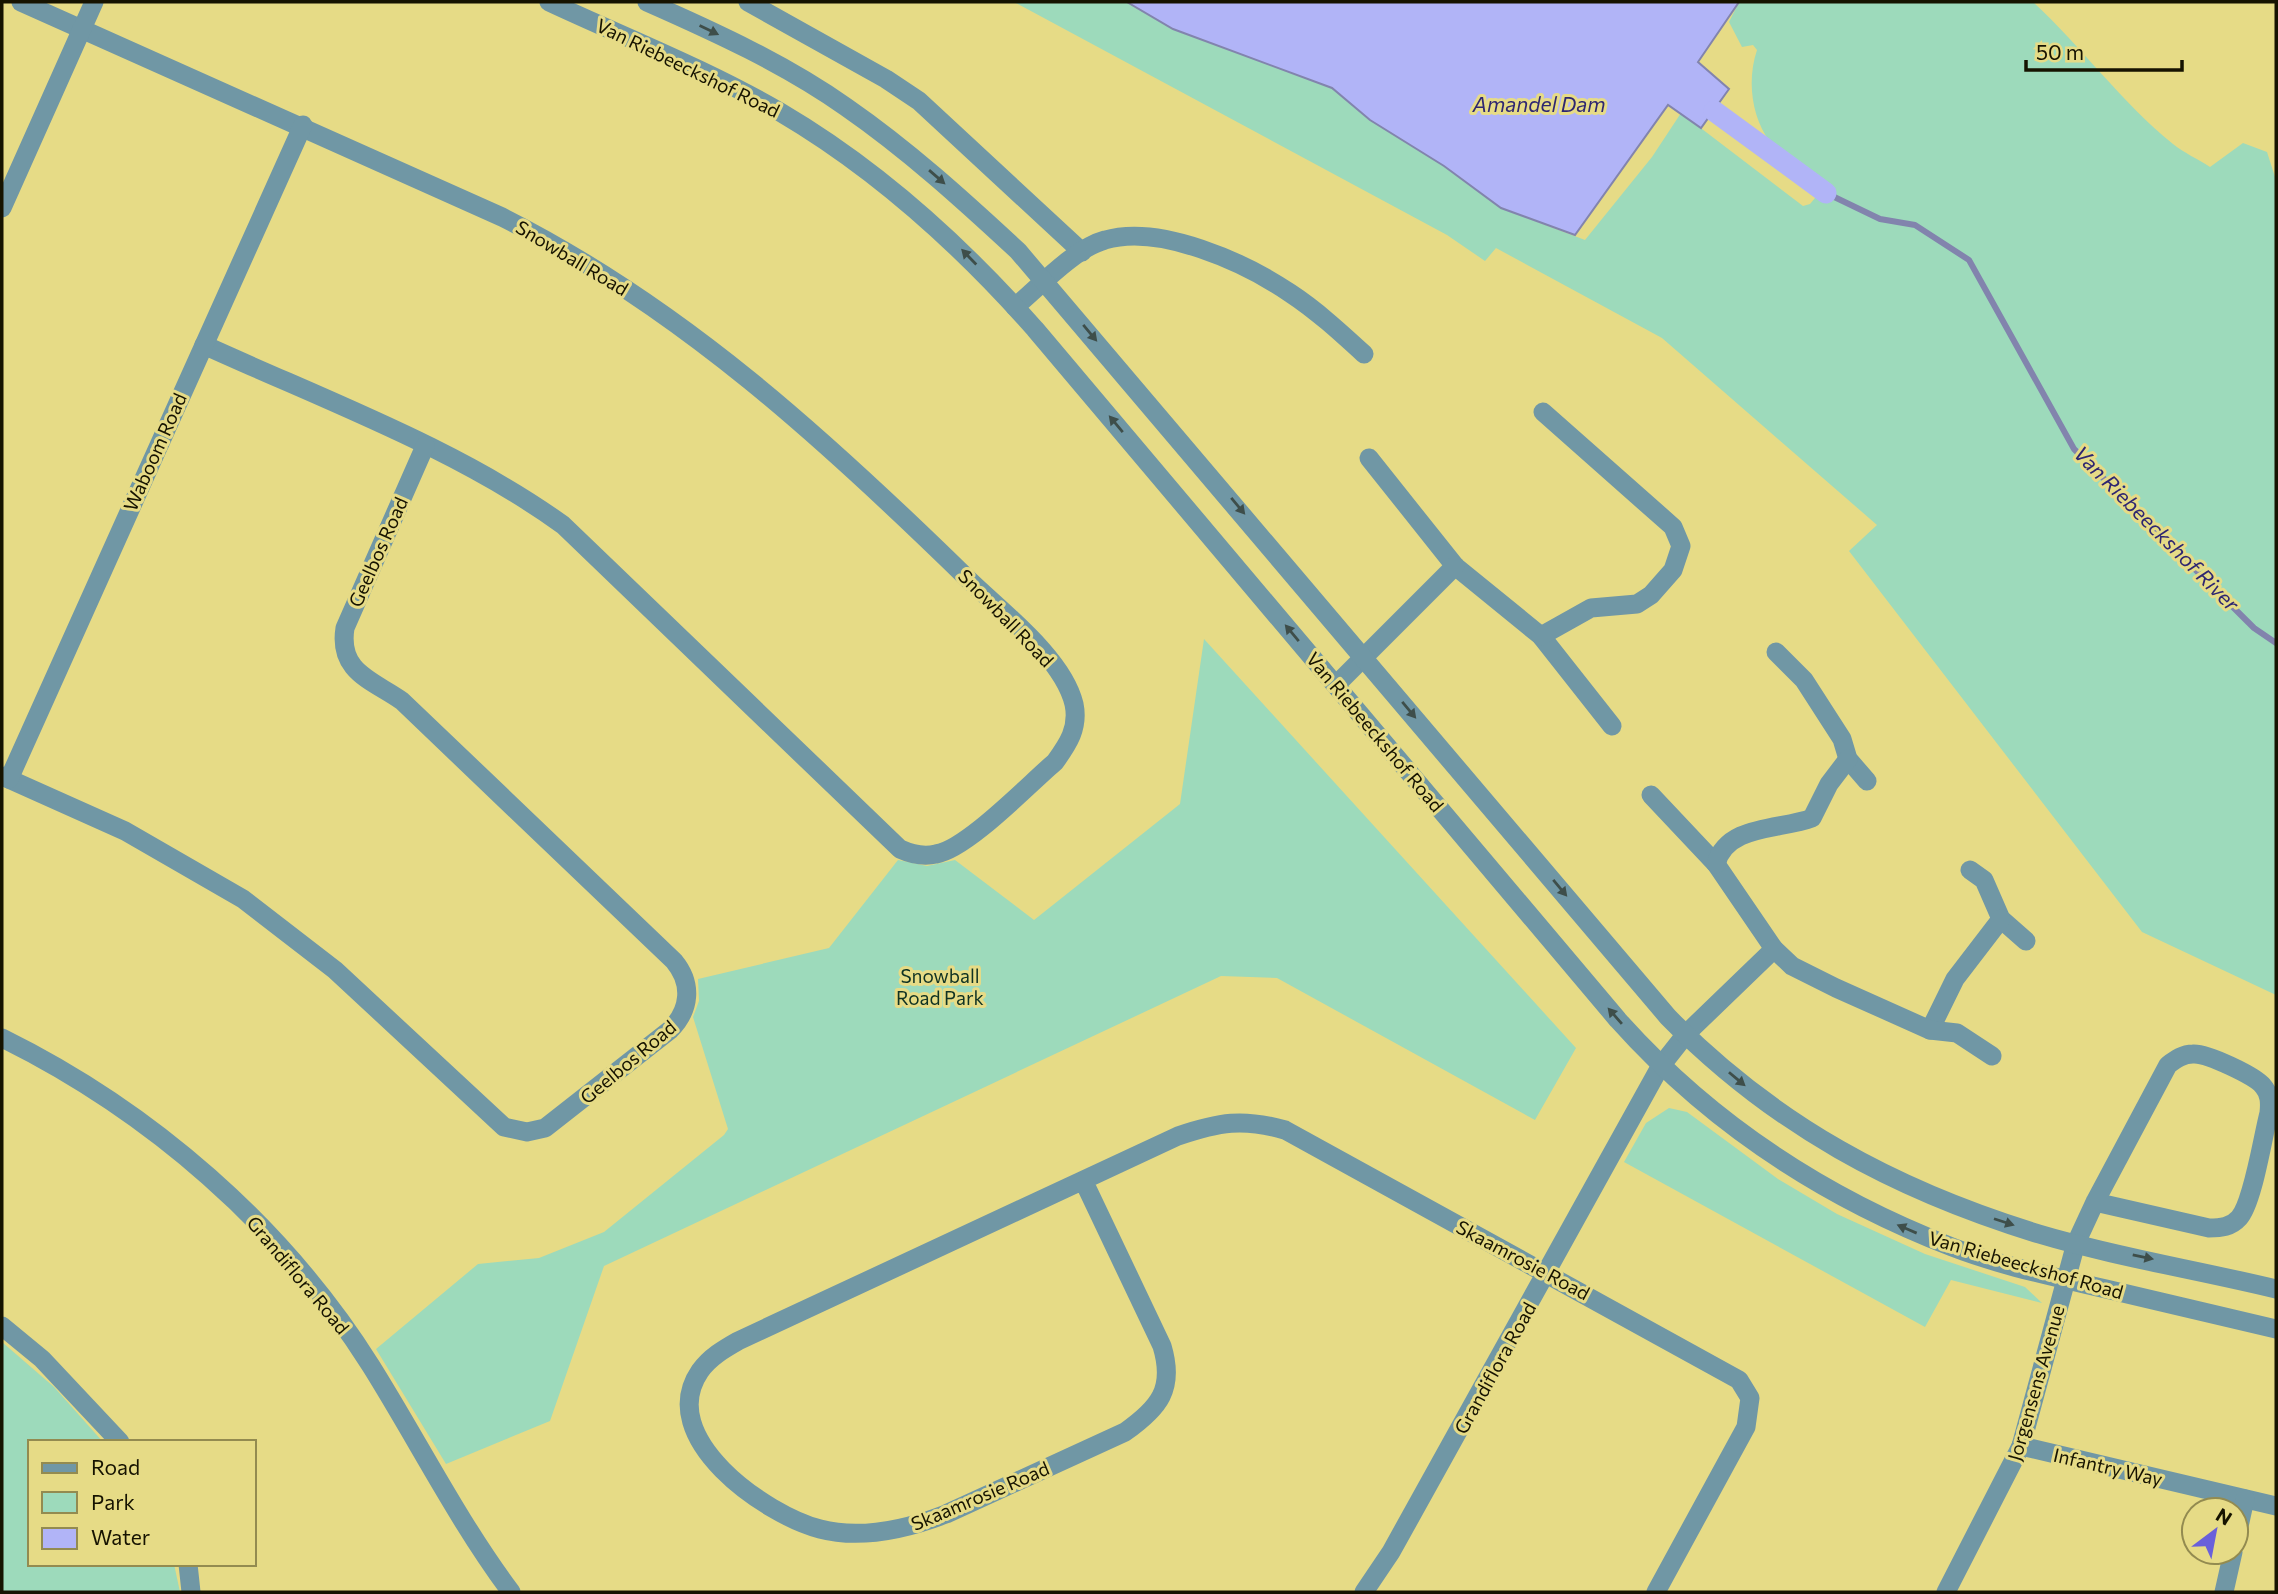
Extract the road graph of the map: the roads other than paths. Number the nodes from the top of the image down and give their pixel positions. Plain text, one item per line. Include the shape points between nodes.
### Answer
1 (21, 2) edge
2 (94, 2) edge
3 (549, 2) edge
4 (647, 2) edge
5 (748, 2) edge
6 (82, 29) junction
7 (303, 125) junction
8 (2, 208) edge
9 (1082, 252) junction
10 (1046, 281) junction
11 (1015, 307) junction
12 (204, 345) junction
13 (1364, 354) dead end
14 (1543, 412) dead end
15 (425, 446) junction
16 (1369, 458) dead end
17 (1455, 566) junction
18 (1541, 636) junction
19 (1776, 652) dead end
20 (1365, 658) junction
21 (1336, 685) junction
22 (1612, 726) dead end
23 (1848, 759) junction
24 (5, 778) edge
25 (1867, 781) dead end
26 (1651, 795) dead end
27 (1716, 864) junction
28 (1970, 870) dead end
29 (2001, 919) junction
30 (2026, 941) dead end
31 (1774, 949) junction
32 (1930, 1030) junction
33 (1686, 1034) junction
34 (2, 1038) edge
35 (1992, 1056) dead end
36 (1660, 1067) junction
37 (1084, 1182) junction
38 (2095, 1202) junction
39 (2076, 1243) junction
40 (1548, 1274) junction
41 (2065, 1279) junction
42 (2276, 1289) edge
43 (2, 1326) edge
44 (2276, 1329) edge
45 (118, 1440) edge
46 (2021, 1446) junction
47 (2232, 1496) edge
48 (2250, 1500) edge
49 (2276, 1506) edge
50 (188, 1566) edge
51 (2230, 1566) edge
52 (191, 1592) edge
53 (511, 1592) edge
54 (1364, 1592) edge
55 (1656, 1592) edge
56 (1946, 1592) edge
57 (2224, 1592) edge

1 - 6 street, Snowball Road
2 - 6 street
11 -> 3 street, Van Riebeeckshof Road via 913,206 814,133 714,77
4 -> 10 street, Van Riebeeckshof Road via 755,54 844,105 941,180
5 - 9 street via 919,101
6 - 7 street, Snowball Road
6 - 8 street
7 - 12 street, Waboom Road
7 - 15 street, Snowball Road via 542,237 677,322 720,355 840,456 1039,649 1067,685 1074,705 1075,727 1068,745 1055,762 959,845 924,855 900,849 563,525 503,484
9 - 10 street
9 - 13 street via 1105,240 1172,240 1273,281
10 - 11 street
10 -> 20 street, Van Riebeeckshof Road
21 -> 11 street, Van Riebeeckshof Road
12 - 15 street, Snowball Road
12 - 24 street, Waboom Road
14 - 18 street via 1673,527 1681,546 1673,570 1637,604 1591,608
15 - 24 street, Geelbos Road via 345,628 345,657 364,677 402,701 674,961 685,979 688,1000 670,1031 545,1128 527,1132 504,1127 335,970 243,899 125,831
16 - 17 street
17 - 18 street
17 - 20 street
18 - 22 street
19 - 23 street via 1822,705
20 - 21 street
20 -> 33 street, Van Riebeeckshof Road
36 -> 21 street, Van Riebeeckshof Road
23 - 25 street
23 - 27 street via 1812,818 1756,831 1724,847
26 - 27 street
27 - 31 street
28 - 29 street via 1984,880
29 - 30 street
29 - 32 street via 1955,979
31 - 32 street via 1814,977
31 - 33 street, Grandiflora Road
32 - 35 street via 1957,1033
33 - 36 street, Grandiflora Road
33 -> 39 street, Van Riebeeckshof Road via 1770,1106 1851,1159 1953,1205
34 - 53 street, Grandiflora Road via 64,1072 151,1130 271,1238 370,1365
36 - 40 street, Grandiflora Road
41 -> 36 street, Van Riebeeckshof Road via 1954,1248 1842,1198 1764,1150
37 - 37 street, Skaamrosie Road via 762,1328 713,1356 692,1388 690,1409 709,1454 731,1480 787,1517 822,1530 888,1531 947,1514 1144,1419 1166,1387 1168,1366
37 - 40 street, Skaamrosie Road via 1207,1126 1258,1122 1285,1130
38 - 38 street, Jorgensens Avenue via 2175,1060 2198,1054 2263,1086 2269,1113 2247,1202 2236,1221 2209,1228
38 - 39 street, Jorgensens Avenue
39 - 41 street, Jorgensens Avenue
39 -> 42 street, Van Riebeeckshof Road
40 - 54 street, Grandiflora Road
40 - 55 street, Skaamrosie Road via 1730,1374 1749,1398 1746,1427
41 - 44 street, Van Riebeeckshof Road
41 - 46 street, Jorgensens Avenue
43 - 45 street via 42,1359
46 - 47 street, Infantry Way
46 - 56 street, Jorgensens Avenue
48 - 49 street, Infantry Way
50 - 52 street
51 - 57 street

